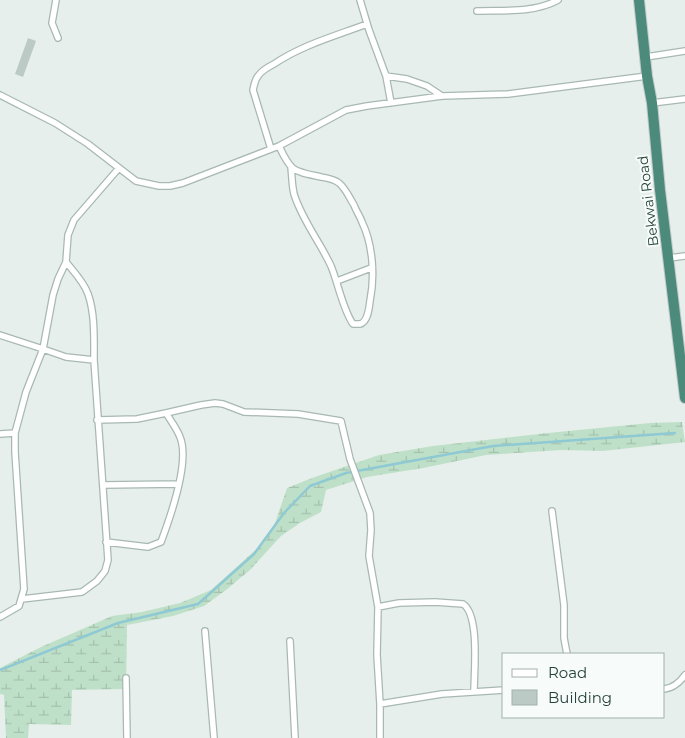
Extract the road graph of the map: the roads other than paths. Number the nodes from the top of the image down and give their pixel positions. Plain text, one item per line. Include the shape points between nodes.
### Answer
1 (56, 0) edge
2 (360, 0) edge
3 (558, 0) edge
4 (639, 0) edge
5 (477, 11) dead end
6 (367, 24) junction
7 (58, 38) dead end
8 (685, 51) edge
9 (646, 56) junction
10 (386, 76) junction
11 (647, 76) junction
12 (0, 95) edge
13 (442, 96) junction
14 (685, 99) edge
15 (392, 103) junction
16 (652, 103) junction
17 (279, 146) junction
18 (271, 148) junction
19 (291, 167) junction
20 (119, 168) junction
21 (685, 256) edge
22 (669, 258) junction
23 (66, 262) junction
24 (372, 268) junction
25 (337, 282) junction
26 (0, 335) edge
27 (43, 349) junction
28 (94, 360) junction
29 (685, 398) edge
30 (166, 413) junction
31 (97, 420) junction
32 (15, 433) junction
33 (0, 434) edge
34 (179, 484) junction
35 (103, 485) junction
36 (552, 511) dead end
37 (106, 542) junction
38 (22, 599) junction
39 (378, 607) junction
40 (0, 617) edge
41 (205, 631) dead end
42 (290, 641) dead end
43 (567, 653) edge
44 (685, 675) edge
45 (126, 678) dead end
46 (665, 689) edge
47 (502, 690) edge
48 (474, 692) junction
49 (380, 704) junction
50 (127, 738) edge
51 (214, 738) edge
52 (295, 738) edge
53 (380, 738) edge

1 - 7 street via 52,23
2 - 6 street
3 - 5 street via 536,9
4 - 9 highway, Bekwai Road
6 - 10 street
6 - 18 street via 304,47 258,76 253,90
8 - 9 street
9 - 11 highway, Bekwai Road
10 - 13 street via 427,86
10 - 15 street
11 - 13 street via 508,94
11 - 16 highway, Bekwai Road
12 - 20 street via 55,123
13 - 15 street
14 - 16 street
15 - 17 street via 346,110
16 - 22 highway, Bekwai Road
17 - 18 street
17 - 19 street
18 - 20 street via 170,186 136,181
19 - 24 street via 338,182 346,190 365,229
19 - 25 street via 294,193 301,212
20 - 23 street via 74,220 68,235
21 - 22 street
22 - 29 highway, Bekwai Road
23 - 27 street via 53,295
23 - 28 street via 88,293
24 - 25 street
24 - 25 street via 368,312 360,324 353,324 348,318
26 - 27 street
27 - 28 street via 66,357
27 - 32 street via 26,392
28 - 31 street
30 - 31 street via 137,419
30 - 34 street via 182,443
30 - 39 street via 215,403 244,412 298,414 341,421 350,459 370,513 369,556
31 - 35 street
32 - 33 street
32 - 38 street
34 - 35 street
34 - 37 street via 161,542 148,547
35 - 37 street
36 - 43 street
37 - 38 street via 108,560 105,571 98,581 82,592
38 - 40 street via 20,606
39 - 48 street via 435,602 467,606 474,627
39 - 49 street
41 - 51 street
42 - 52 street
44 - 46 street
45 - 50 street
47 - 48 street
48 - 49 street
49 - 53 street

